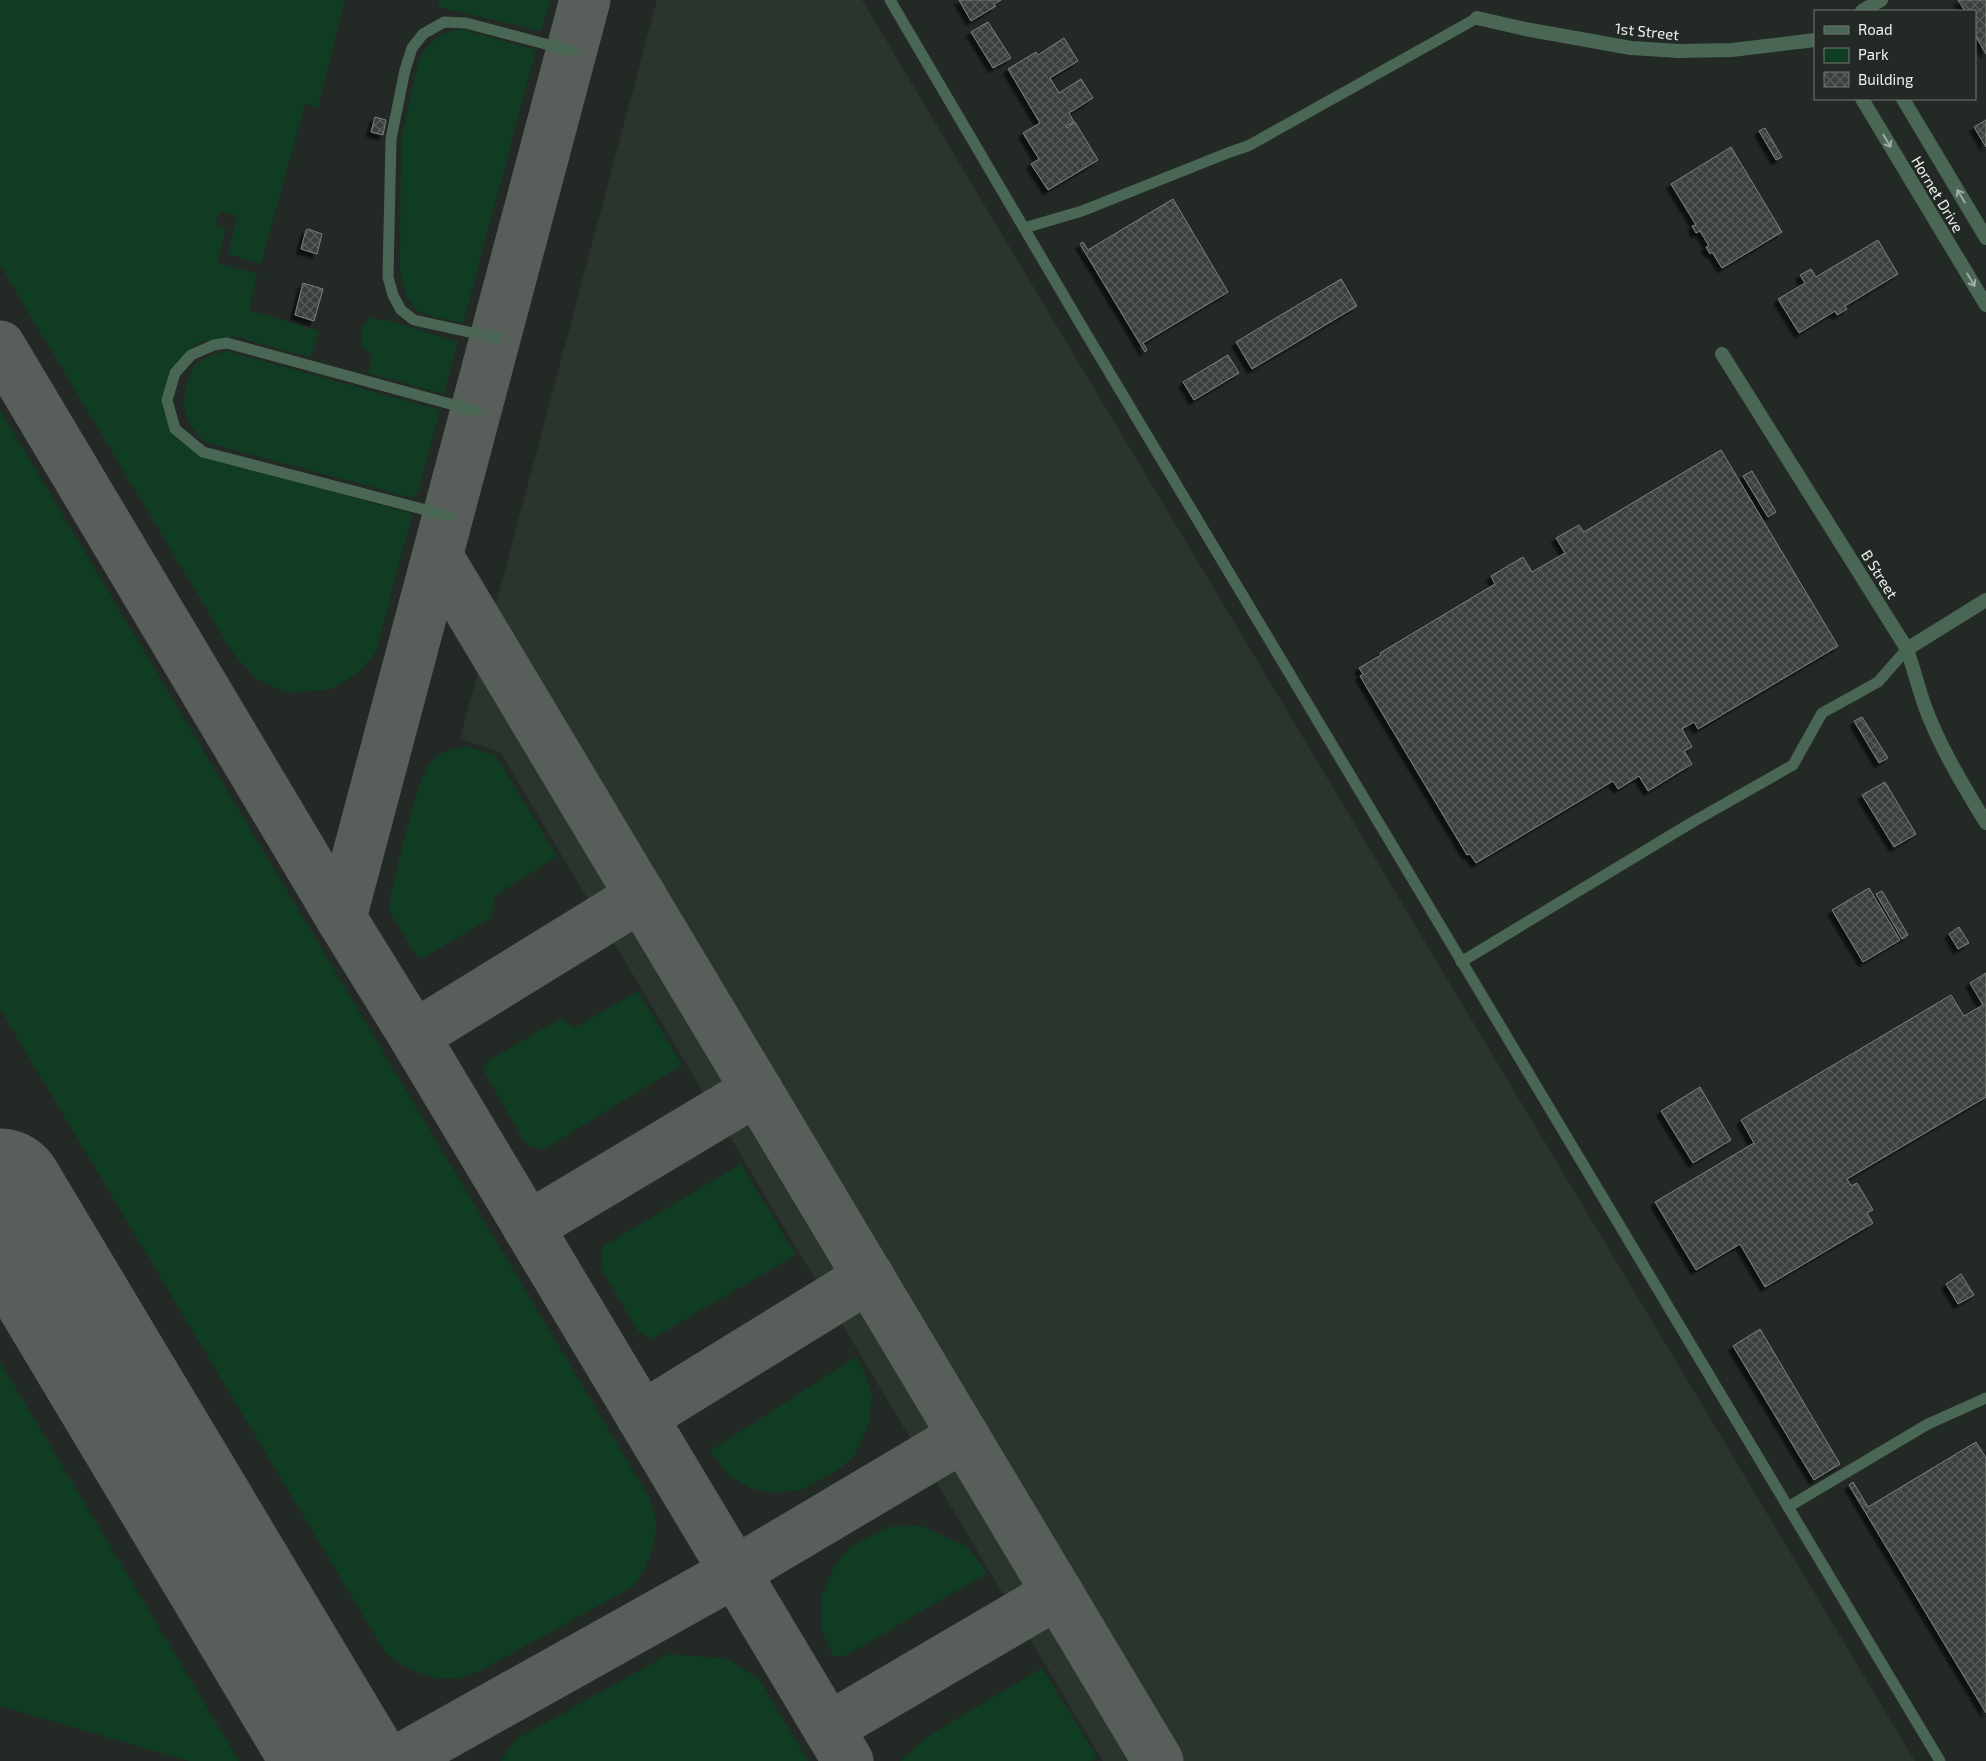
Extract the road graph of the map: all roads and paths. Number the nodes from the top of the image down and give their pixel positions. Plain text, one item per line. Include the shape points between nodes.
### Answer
1 (890, 0) edge
2 (1881, 0) edge
3 (1864, 10) edge
4 (1477, 18) joint
5 (1814, 40) edge
6 (572, 51) dead end
7 (1863, 100) edge
8 (1904, 100) edge
9 (1024, 228) junction
10 (1986, 238) edge
11 (1986, 305) edge
12 (496, 338) dead end
13 (1722, 354) dead end
14 (476, 411) dead end
15 (448, 516) dead end
16 (1986, 600) edge
17 (1907, 649) junction
18 (1986, 823) edge
19 (1461, 962) junction
20 (1986, 1398) edge
21 (1788, 1507) junction
22 (1940, 1761) edge

1 - 9 lane
2 - 3 street
4 - 5 street, 1st Street via 1632,48 1732,50
4 - 9 lane via 1248,146 1082,211
6 - 12 lane via 466,23 444,22 423,34 412,48 405,70 391,139 388,277 393,295 402,310 414,320
7 -> 11 street, Hornet Drive
10 -> 8 street, Hornet Drive
9 - 19 lane
13 - 17 street, B Street
14 - 15 lane via 227,344 214,345 191,355 175,374 167,400 175,429 203,452
16 - 17 street
17 - 18 street, B Street via 1938,736 1955,772
17 - 19 lane via 1878,682 1822,713 1793,765
19 - 21 lane
20 - 21 lane via 1928,1424
21 - 22 lane

